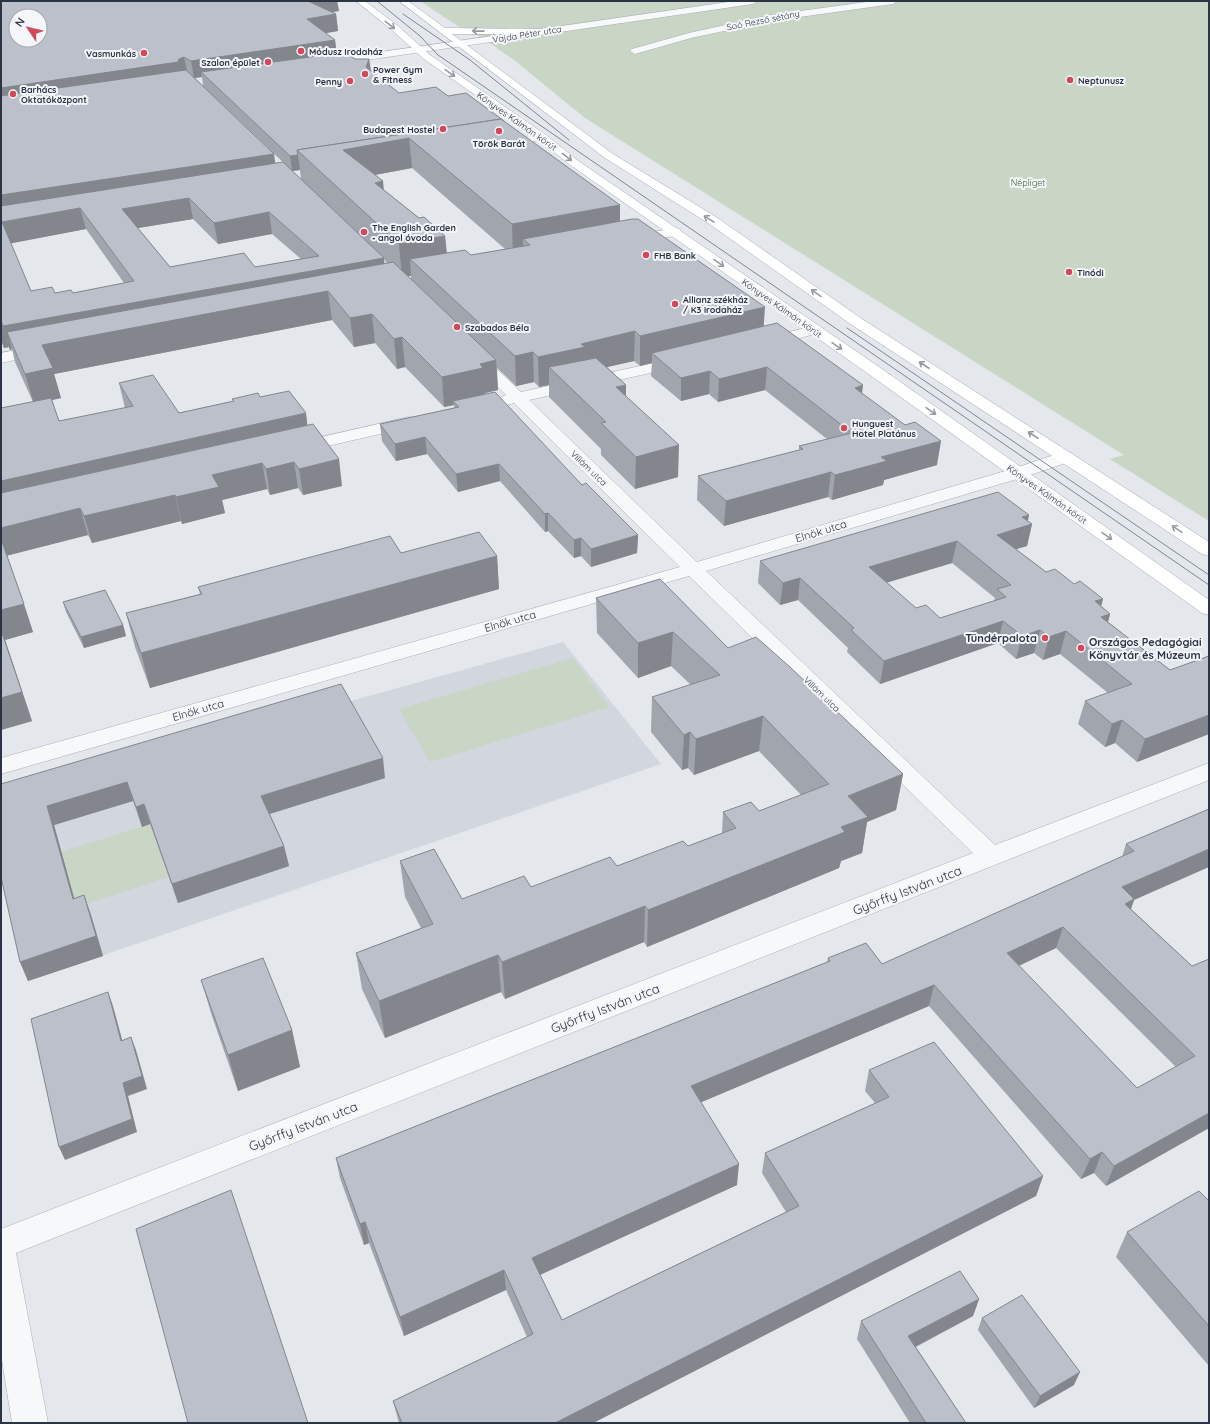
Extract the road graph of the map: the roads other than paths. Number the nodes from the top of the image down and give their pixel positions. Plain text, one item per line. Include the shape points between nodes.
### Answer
1 (360, 1) edge
2 (403, 1) edge
3 (753, 1) edge
4 (892, 1) edge
5 (442, 31) junction
6 (545, 31) junction
7 (461, 44) junction
8 (418, 50) junction
9 (635, 51) dead end
10 (314, 64) edge
11 (542, 137) junction
12 (487, 146) edge
13 (675, 232) junction
14 (617, 242) edge
15 (814, 330) junction
16 (752, 345) edge
17 (55, 348) edge
18 (469, 350) edge
19 (1, 358) edge
20 (699, 358) edge
21 (518, 397) junction
22 (495, 402) edge
23 (426, 418) edge
24 (282, 451) edge
25 (1066, 457) junction
26 (1018, 473) junction
27 (1209, 550) edge
28 (693, 570) junction
29 (1209, 609) edge
30 (1, 766) edge
31 (1209, 771) edge
32 (991, 856) junction
33 (1, 1244) edge
34 (1, 1255) edge
35 (30, 1423) edge

1 -> 8 main road, Könyves Kálmán körút
2 - 5 main road
3 - 6 street, Vajda Péter utca
4 - 9 street, Soó Rezső sétány via 771,18
6 -> 5 main road
5 - 7 main road
6 - 7 street, Vajda Péter utca
7 - 8 street, Vajda Péter utca
25 -> 7 main road via 857,322 712,220 609,156
8 - 10 street, Vajda Péter utca
8 -> 11 main road, Könyves Kálmán körút
11 - 12 street
11 -> 13 main road, Könyves Kálmán körút via 573,162
13 - 14 street
13 -> 15 main road, Könyves Kálmán körút
15 - 16 street
15 -> 26 main road, Könyves Kálmán körút
17 - 19 street
18 - 21 street, Villám utca
20 - 21 street
21 - 22 street
21 - 28 street, Villám utca
23 - 24 street
25 - 26 street, Elnök utca
27 -> 25 main road
26 - 28 street, Elnök utca
26 -> 29 main road, Könyves Kálmán körút
28 - 30 street, Elnök utca
28 - 32 street, Villám utca
31 - 32 street, Győrffy István utca
32 - 33 street, Győrffy István utca
34 - 35 street

